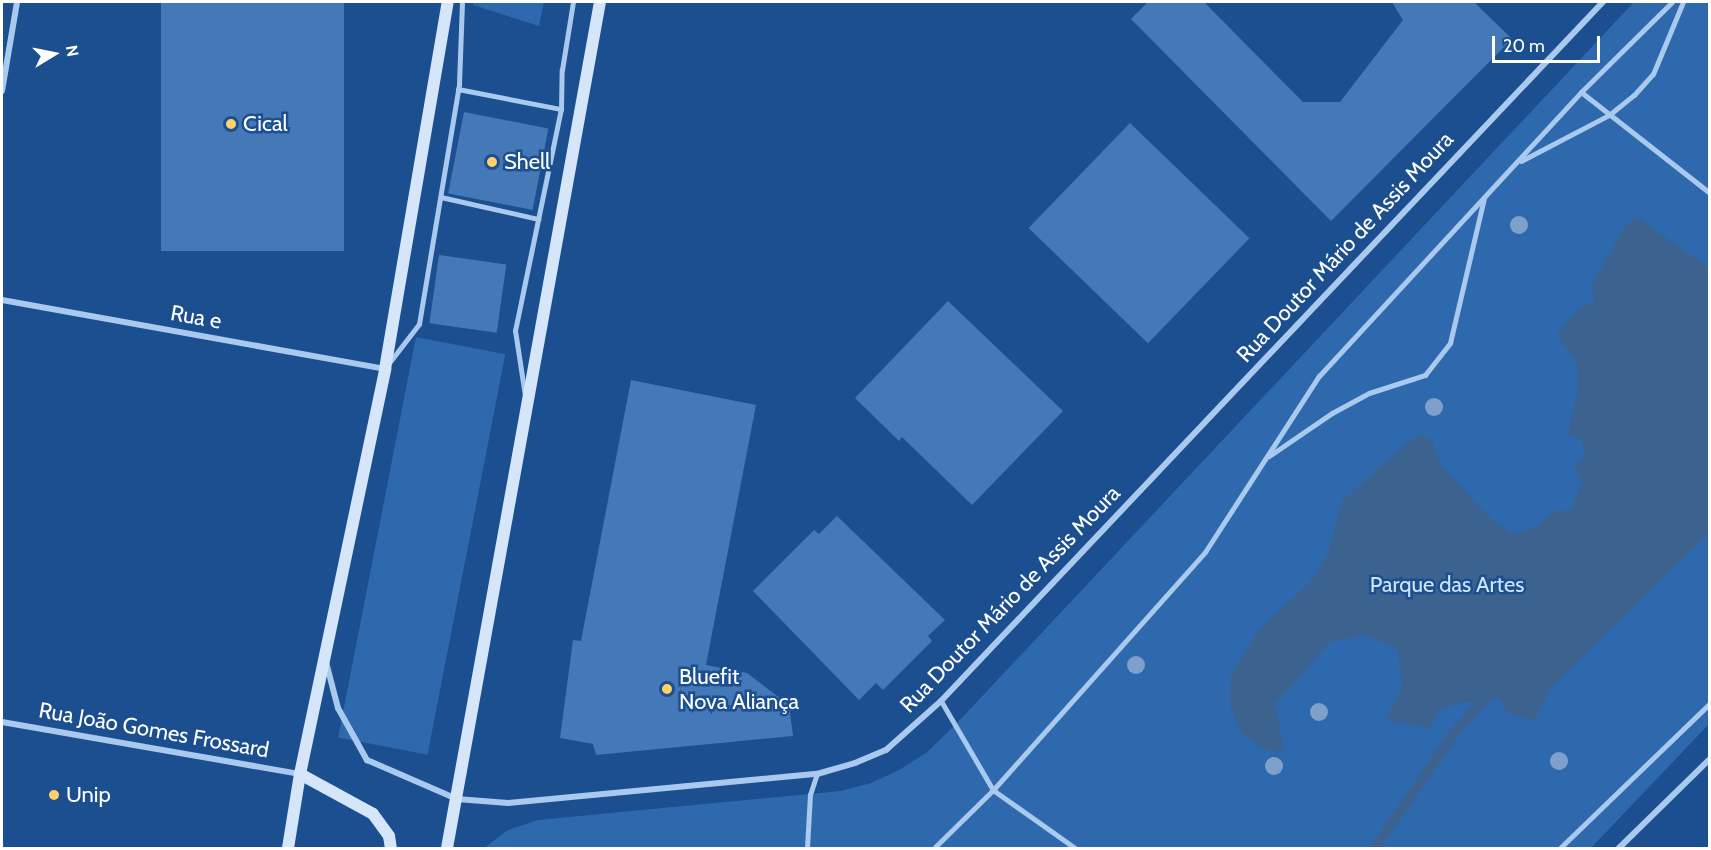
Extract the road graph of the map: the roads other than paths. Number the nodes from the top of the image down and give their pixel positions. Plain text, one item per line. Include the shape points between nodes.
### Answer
1 (17, 2) edge
2 (448, 2) edge
3 (462, 2) edge
4 (573, 2) edge
5 (600, 2) edge
6 (1604, 2) edge
7 (1672, 2) edge
8 (1683, 2) edge
9 (458, 89) junction
10 (2, 91) edge
11 (1581, 92) junction
12 (561, 109) junction
13 (1609, 115) junction
14 (1515, 164) junction
15 (1710, 193) edge
16 (441, 197) junction
17 (1485, 197) junction
18 (539, 219) junction
19 (2, 300) edge
20 (385, 369) junction
21 (527, 413) junction
22 (1265, 459) junction
23 (325, 655) junction
24 (941, 701) junction
25 (1710, 703) edge
26 (2, 722) edge
27 (1710, 759) edge
28 (300, 774) junction
29 (817, 774) junction
30 (993, 790) junction
31 (457, 799) junction
32 (288, 849) edge
33 (391, 849) edge
34 (447, 849) edge
35 (807, 849) edge
36 (934, 849) edge
37 (1075, 849) edge
38 (1560, 849) edge
39 (1619, 849) edge

1 - 10 street
2 - 20 main road
3 - 9 lane
4 - 12 lane via 562,70
5 - 21 main road
6 - 24 street, Rua Doutor Mário de Assis Moura
7 - 11 street
8 - 13 street via 1653,74
9 - 12 lane
9 - 16 lane
11 - 13 street
11 - 14 street
12 - 18 lane
13 - 14 street
13 - 15 street
14 - 17 street
16 - 18 lane
16 - 20 lane via 419,324
17 - 22 street via 1318,376
17 - 22 street via 1450,343 1425,375 1369,393
18 - 21 lane via 515,331
19 - 20 street, Rua e
20 - 23 main road
21 - 31 main road
22 - 30 street via 1205,552
23 - 28 main road
23 - 31 street, Rua Doutor Mário de Assis Moura via 338,708 367,760
24 - 29 street, Rua Doutor Mário de Assis Moura via 886,750
24 - 30 street
25 - 38 street
26 - 28 street, Rua João Gomes Frossard
27 - 39 street
28 - 32 main road
28 - 33 main road via 373,814 389,836
29 - 31 street, Rua Doutor Mário de Assis Moura via 508,802
29 - 35 lane via 810,795
30 - 36 street
30 - 37 street
31 - 34 main road

